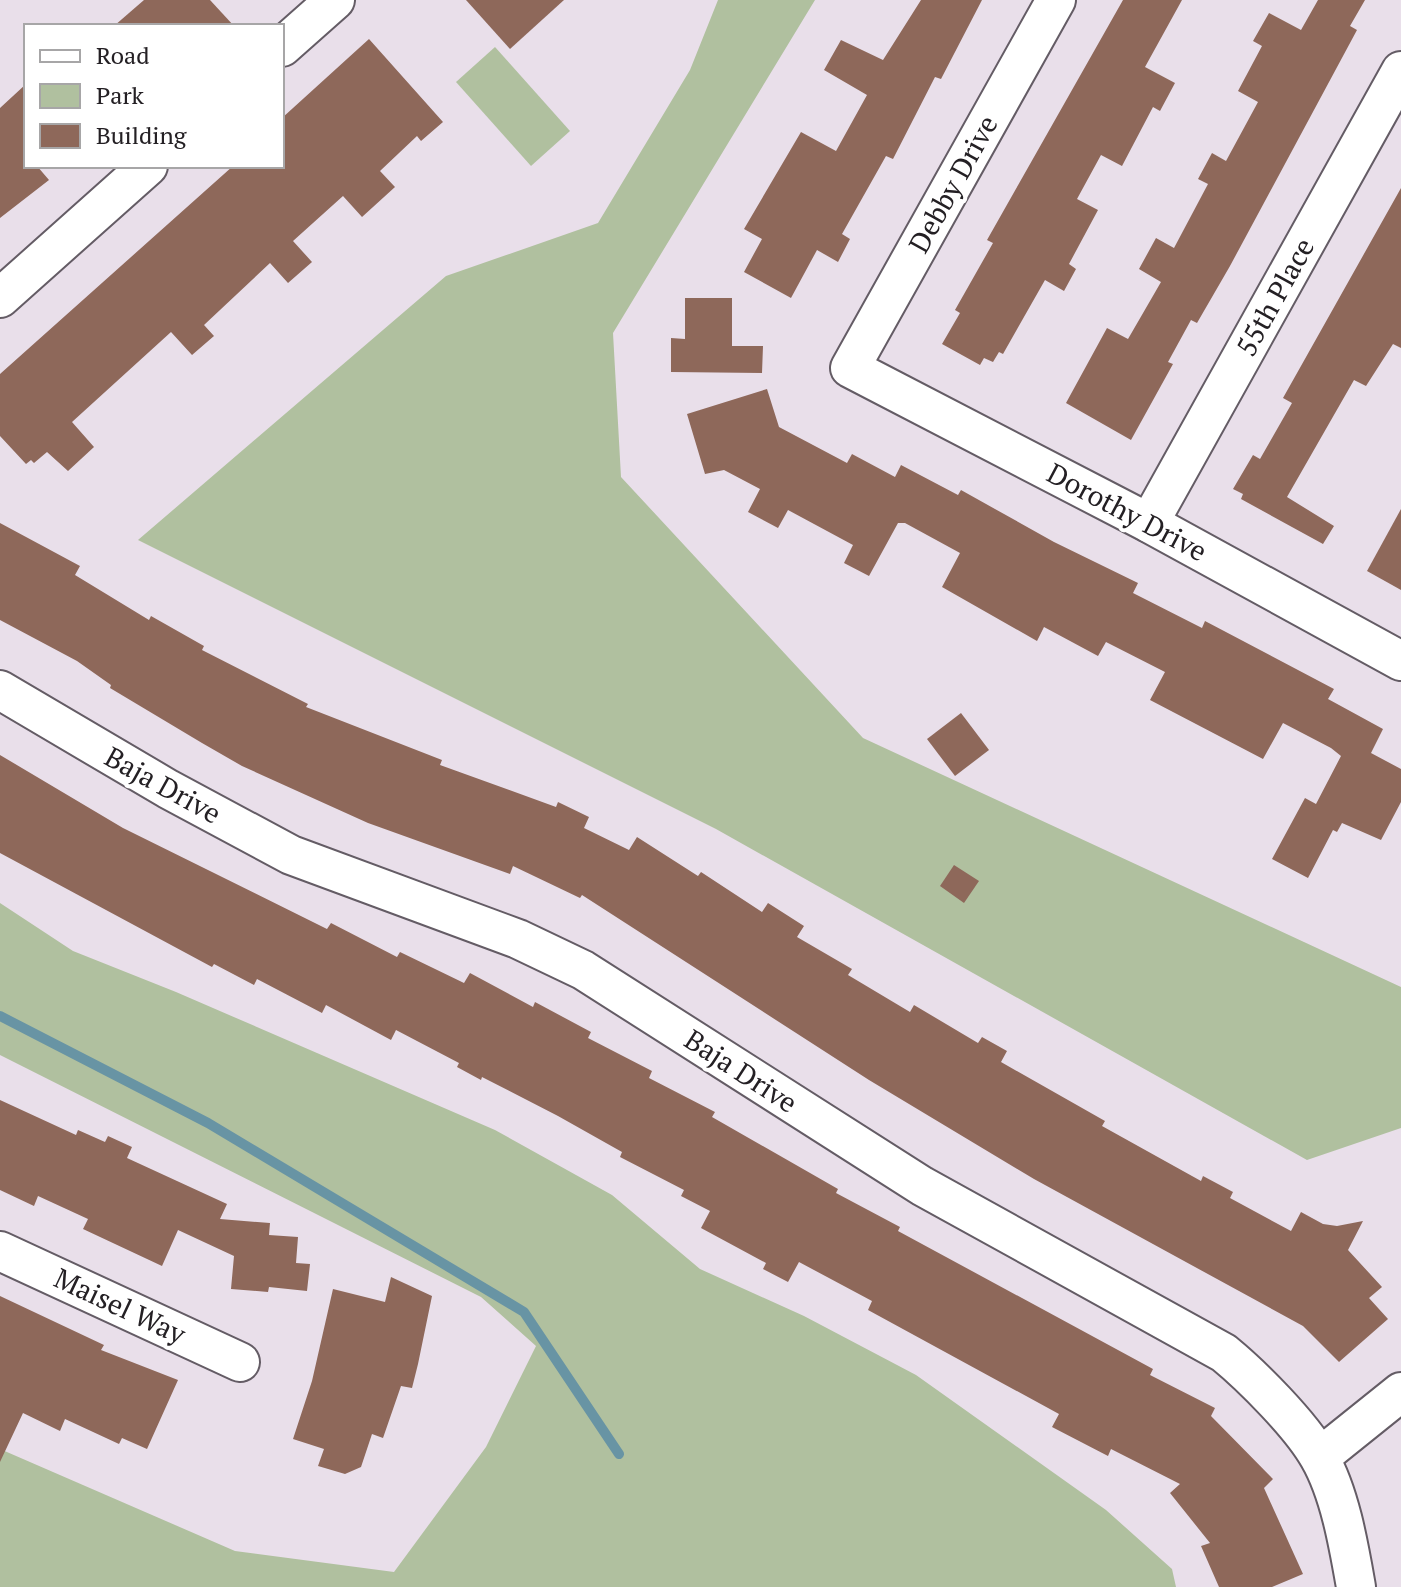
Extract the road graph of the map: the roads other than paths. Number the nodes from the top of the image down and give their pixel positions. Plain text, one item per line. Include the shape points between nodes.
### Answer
1 (335, 0) edge
2 (1056, 0) edge
3 (284, 45) edge
4 (1401, 71) edge
5 (146, 168) edge
6 (0, 298) edge
7 (850, 368) joint
8 (1149, 523) junction
9 (1401, 661) edge
10 (0, 690) edge
11 (0, 1251) edge
12 (240, 1362) dead end
13 (1401, 1392) edge
14 (1320, 1457) junction
15 (1356, 1587) edge

1 - 3 street
2 - 7 street, Debby Drive
4 - 8 street, 55th Place
5 - 6 street
7 - 8 street, Dorothy Drive
8 - 9 street, Dorothy Drive
10 - 14 street, Baja Drive via 291,855 518,939 583,970 922,1186 1224,1353 1251,1374
11 - 12 street, Maisel Way
13 - 14 street
14 - 15 street, Baja Drive via 1346,1531

